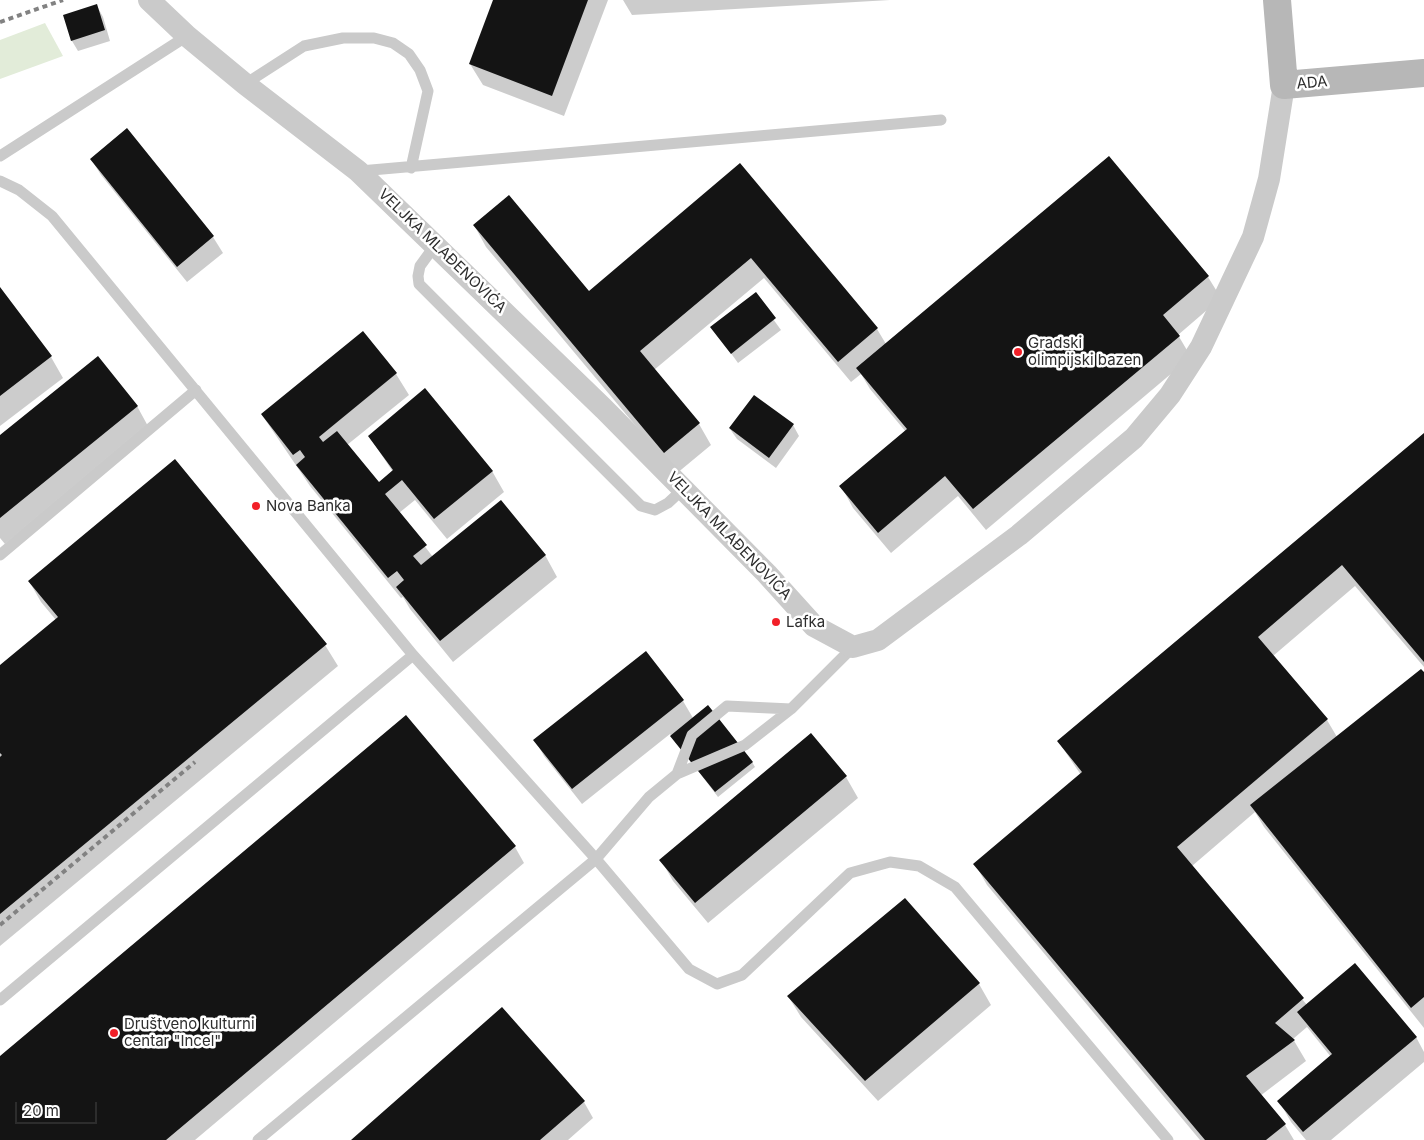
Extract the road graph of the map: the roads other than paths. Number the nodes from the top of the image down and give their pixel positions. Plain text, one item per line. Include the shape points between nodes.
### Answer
1 (149, 0) edge
2 (1277, 0) edge
3 (188, 36) junction
4 (1424, 73) edge
5 (245, 84) junction
6 (1284, 85) junction
7 (941, 120) dead end
8 (0, 156) edge
9 (411, 168) junction
10 (358, 171) junction
11 (0, 181) edge
12 (436, 244) junction
13 (196, 390) junction
14 (683, 489) junction
15 (0, 556) edge
16 (853, 647) junction
17 (413, 655) junction
18 (791, 709) junction
19 (677, 774) junction
20 (596, 859) junction
21 (0, 1000) edge
22 (258, 1140) edge
23 (1168, 1140) edge

1 - 3 street, VELJKA MLAĐENOVIĆA
2 - 6 street, ADA
3 - 5 street, VELJKA MLAĐENOVIĆA
3 - 8 lane
4 - 6 street, ADA
5 - 9 lane via 304,46 343,38 393,42 409,54 428,91
5 - 10 street, VELJKA MLAĐENOVIĆA
6 - 16 street via 1269,179 1253,237 1201,346 1170,395 1134,438 1019,535 878,640
7 - 9 lane
9 - 10 lane
10 - 12 street, VELJKA MLAĐENOVIĆA
11 - 13 lane via 19,190 52,216
12 - 14 street, VELJKA MLAĐENOVIĆA
12 - 14 lane via 420,266 419,284 641,506 655,510
13 - 15 lane
13 - 17 lane
14 - 16 street, VELJKA MLAĐENOVIĆA via 814,626
16 - 18 lane
17 - 20 lane
17 - 21 lane
18 - 19 lane via 745,745
18 - 19 lane via 727,706 692,735
19 - 20 lane via 649,797
20 - 22 lane
20 - 23 lane via 689,969 717,984 742,975 850,873 890,862 919,866 955,887

